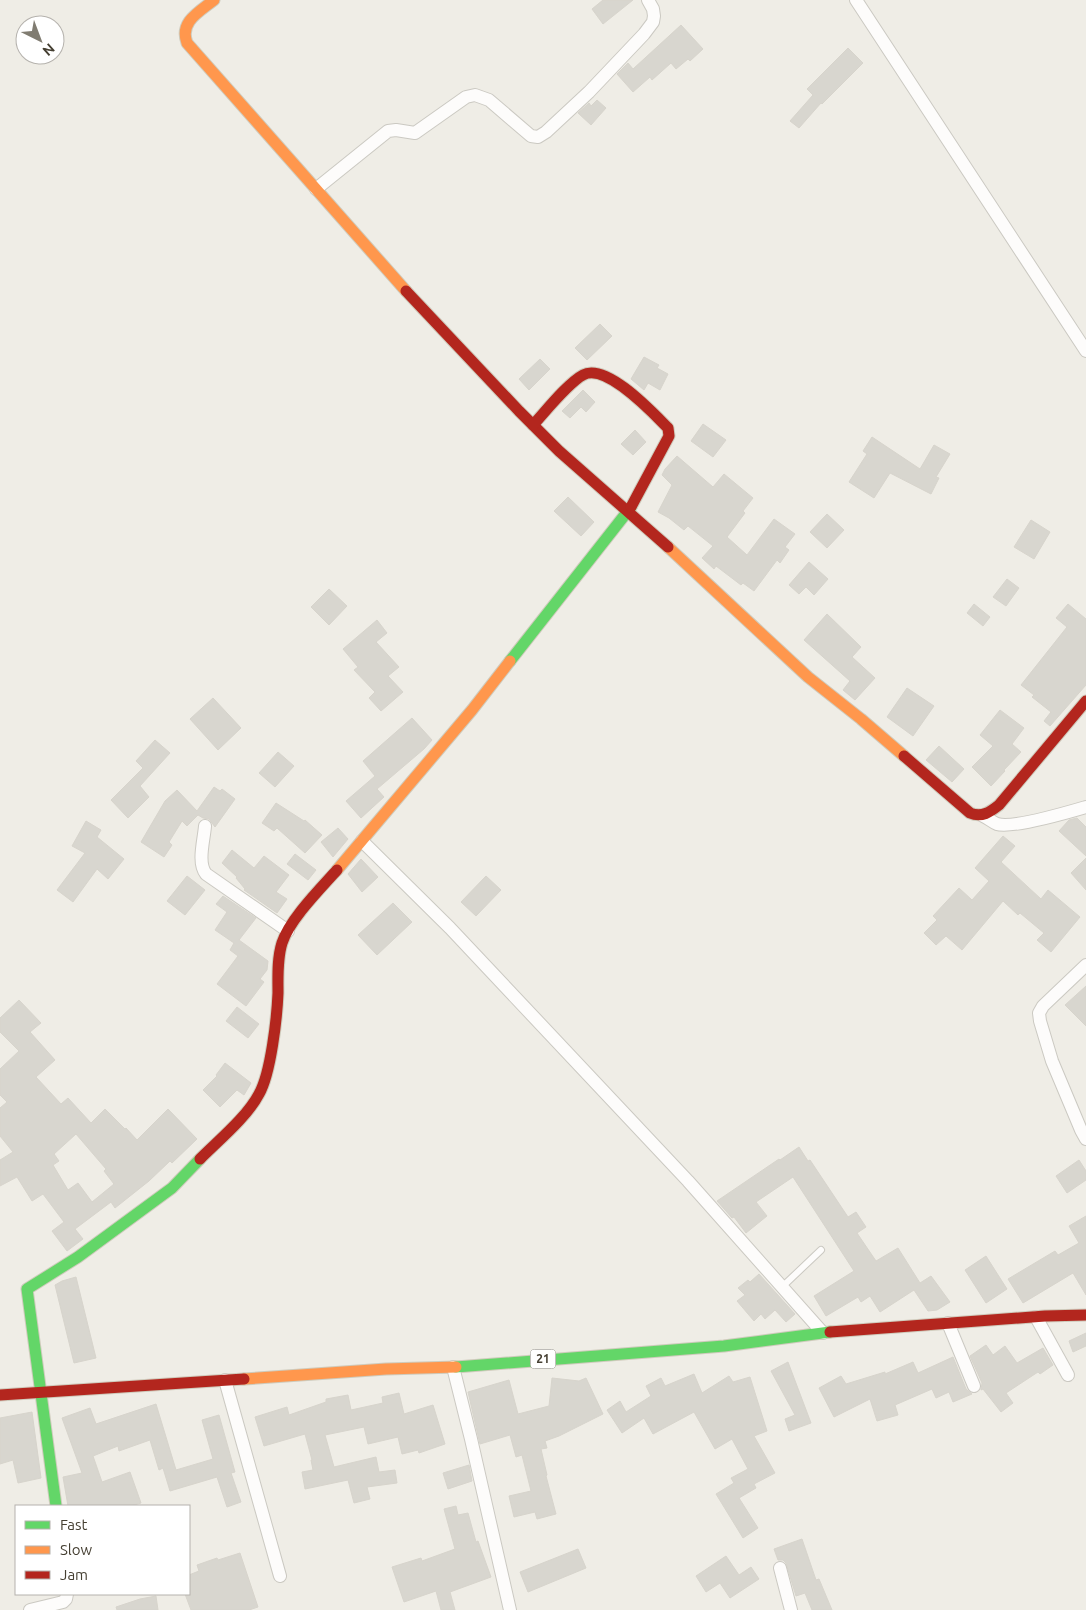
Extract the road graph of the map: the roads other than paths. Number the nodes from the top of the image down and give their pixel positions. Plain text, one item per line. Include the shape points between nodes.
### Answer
1 (214, 0) edge
2 (648, 0) edge
3 (856, 0) edge
4 (316, 189) junction
5 (1086, 351) edge
6 (533, 425) junction
7 (628, 513) junction
8 (1086, 701) edge
9 (1086, 807) edge
10 (984, 816) junction
11 (205, 826) dead end
12 (362, 841) junction
13 (288, 931) junction
14 (1086, 965) edge
15 (1086, 1139) edge
16 (820, 1250) dead end
17 (782, 1286) junction
18 (1086, 1315) edge
19 (1036, 1317) junction
20 (948, 1323) junction
21 (823, 1333) junction
22 (453, 1367) junction
23 (1068, 1375) dead end
24 (225, 1380) junction
25 (974, 1386) dead end
26 (41, 1392) junction
27 (0, 1395) edge
28 (56, 1505) edge
29 (780, 1568) dead end
30 (280, 1576) dead end
31 (67, 1595) edge
32 (30, 1610) edge
33 (510, 1610) edge
34 (791, 1610) edge

1 - 4 main road via 186,25 184,38
2 - 4 street via 653,22 589,92 546,132 532,136 489,100 475,95 466,97 415,133 388,131
3 - 5 street
4 - 6 main road via 422,309
6 - 7 main road
6 - 7 main road via 583,375 592,374 602,375 626,390 658,418 668,428 669,436
7 - 10 main road via 808,677 970,813
7 - 12 main road via 472,710
8 - 10 main road via 1004,799
9 - 10 street via 1015,824 998,824
11 - 13 street via 202,870
12 - 13 main road
12 - 17 street via 568,1052
13 - 26 main road via 279,960 277,1008 269,1064 255,1101 172,1188 78,1257 28,1289
14 - 15 street via 1039,1013 1052,1061
16 - 17 lane
17 - 21 street
18 - 19 main road, 21
19 - 20 main road, 21
19 - 23 street
20 - 21 main road, 21
20 - 25 street
21 - 22 main road, 21 via 724,1346
22 - 24 main road, 21
22 - 33 street
24 - 26 main road, 21
24 - 30 street
26 - 27 main road, 21
26 - 28 main road
29 - 34 street
31 - 32 street via 63,1602

